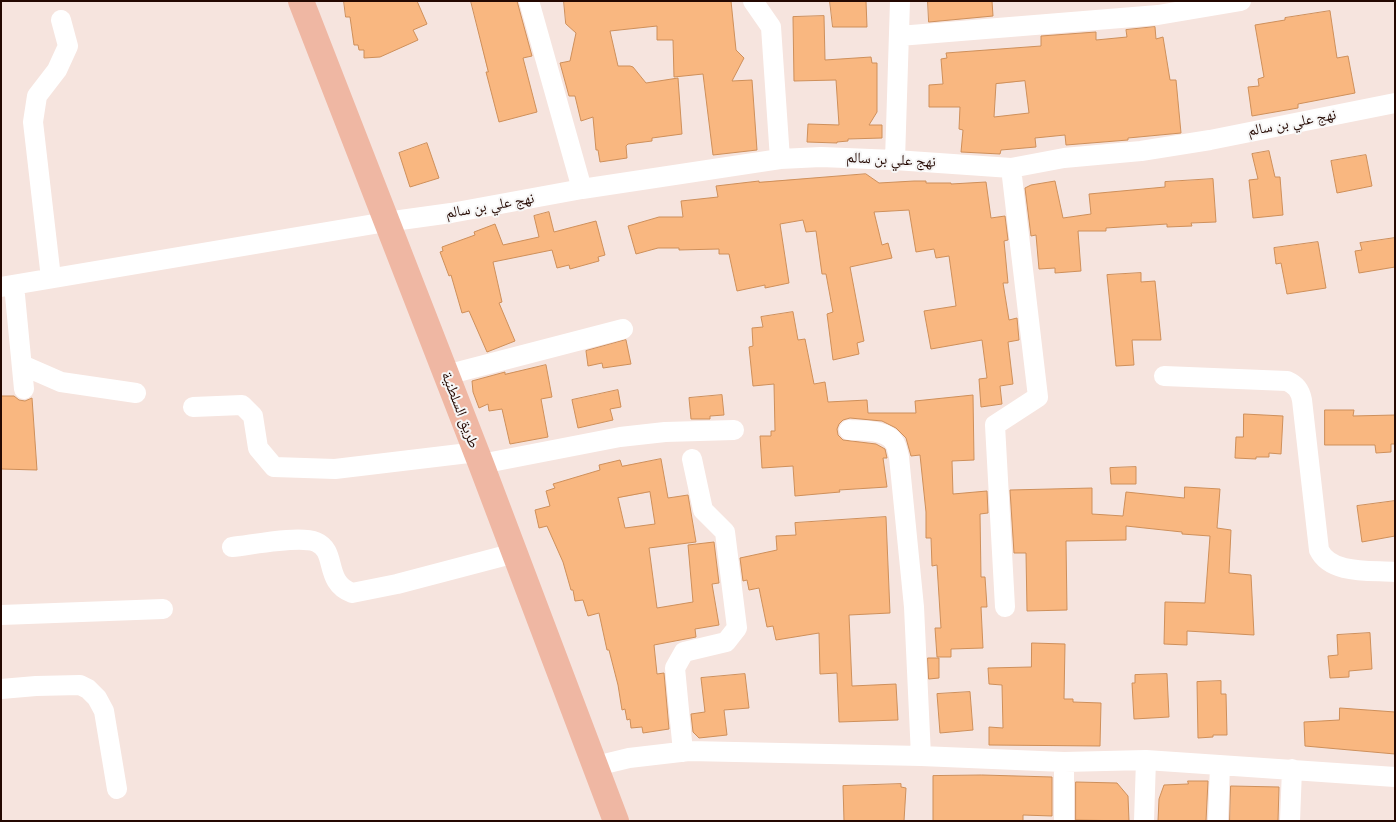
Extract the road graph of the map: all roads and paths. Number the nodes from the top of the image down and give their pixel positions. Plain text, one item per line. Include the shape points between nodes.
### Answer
1 (301, 1) edge
2 (529, 1) edge
3 (753, 1) edge
4 (900, 1) edge
5 (1241, 1) edge
6 (61, 20) dead end
7 (899, 36) junction
8 (1395, 103) edge
9 (780, 159) junction
10 (895, 160) junction
11 (1011, 168) junction
12 (582, 189) junction
13 (386, 222) junction
14 (50, 278) junction
15 (8, 286) edge
16 (623, 330) dead end
17 (22, 365) junction
18 (446, 375) junction
19 (1164, 376) dead end
20 (24, 389) dead end
21 (136, 393) dead end
22 (192, 407) dead end
23 (734, 430) dead end
24 (849, 430) dead end
25 (479, 458) junction
26 (692, 459) dead end
27 (232, 547) dead end
28 (515, 553) junction
29 (1395, 572) edge
30 (1005, 607) dead end
31 (163, 609) dead end
32 (1, 615) edge
33 (1, 689) edge
34 (684, 752) junction
35 (920, 756) junction
36 (1146, 760) junction
37 (1064, 762) junction
38 (1220, 764) junction
39 (596, 766) junction
40 (1292, 769) junction
41 (1395, 776) edge
42 (117, 788) dead end
43 (616, 821) edge
44 (1064, 821) edge
45 (1144, 821) edge
46 (1218, 821) edge
47 (1290, 821) edge

1 - 13 main road, طريق السلطنية
2 - 12 street
3 - 9 street via 771,27
4 - 7 street
5 - 7 street via 1158,15
6 - 14 street via 68,46 57,70 37,96 33,122
7 - 10 street
8 - 11 street, نهج علي بن سالم via 1210,140 1064,158
9 - 10 street, نهج علي بن سالم
9 - 12 street, نهج علي بن سالم
10 - 11 street, نهج علي بن سالم
11 - 30 street via 1038,397 996,425
12 - 13 street, نهج علي بن سالم
13 - 14 street, نهج علي بن سالم
13 - 18 main road, طريق السلطنية
14 - 15 street, نهج علي بن سالم
15 - 17 street
16 - 18 street
17 - 20 street
17 - 21 street via 61,382
18 - 25 main road, طريق السلطنية
19 - 29 street via 1287,381 1296,387 1302,400 1322,557 1341,568
22 - 25 street via 242,405 253,416 258,448 274,467 335,469
23 - 25 street via 665,432
24 - 35 street via 889,437 895,443 899,457 914,608
25 - 28 main road, طريق السلطنية
26 - 34 street via 703,510 725,532 737,628 726,642 684,652 675,668
27 - 28 street via 302,540 316,542 326,549 336,582 352,593
28 - 39 main road, طريق السلطنية
31 - 32 street
33 - 42 street via 80,684 88,689 104,711
34 - 35 street
34 - 39 street via 629,758
35 - 37 street
36 - 37 street
36 - 38 street
36 - 45 street
37 - 44 street
38 - 40 street
38 - 46 street
39 - 43 main road, طريق السلطنية
40 - 41 street
40 - 47 street

